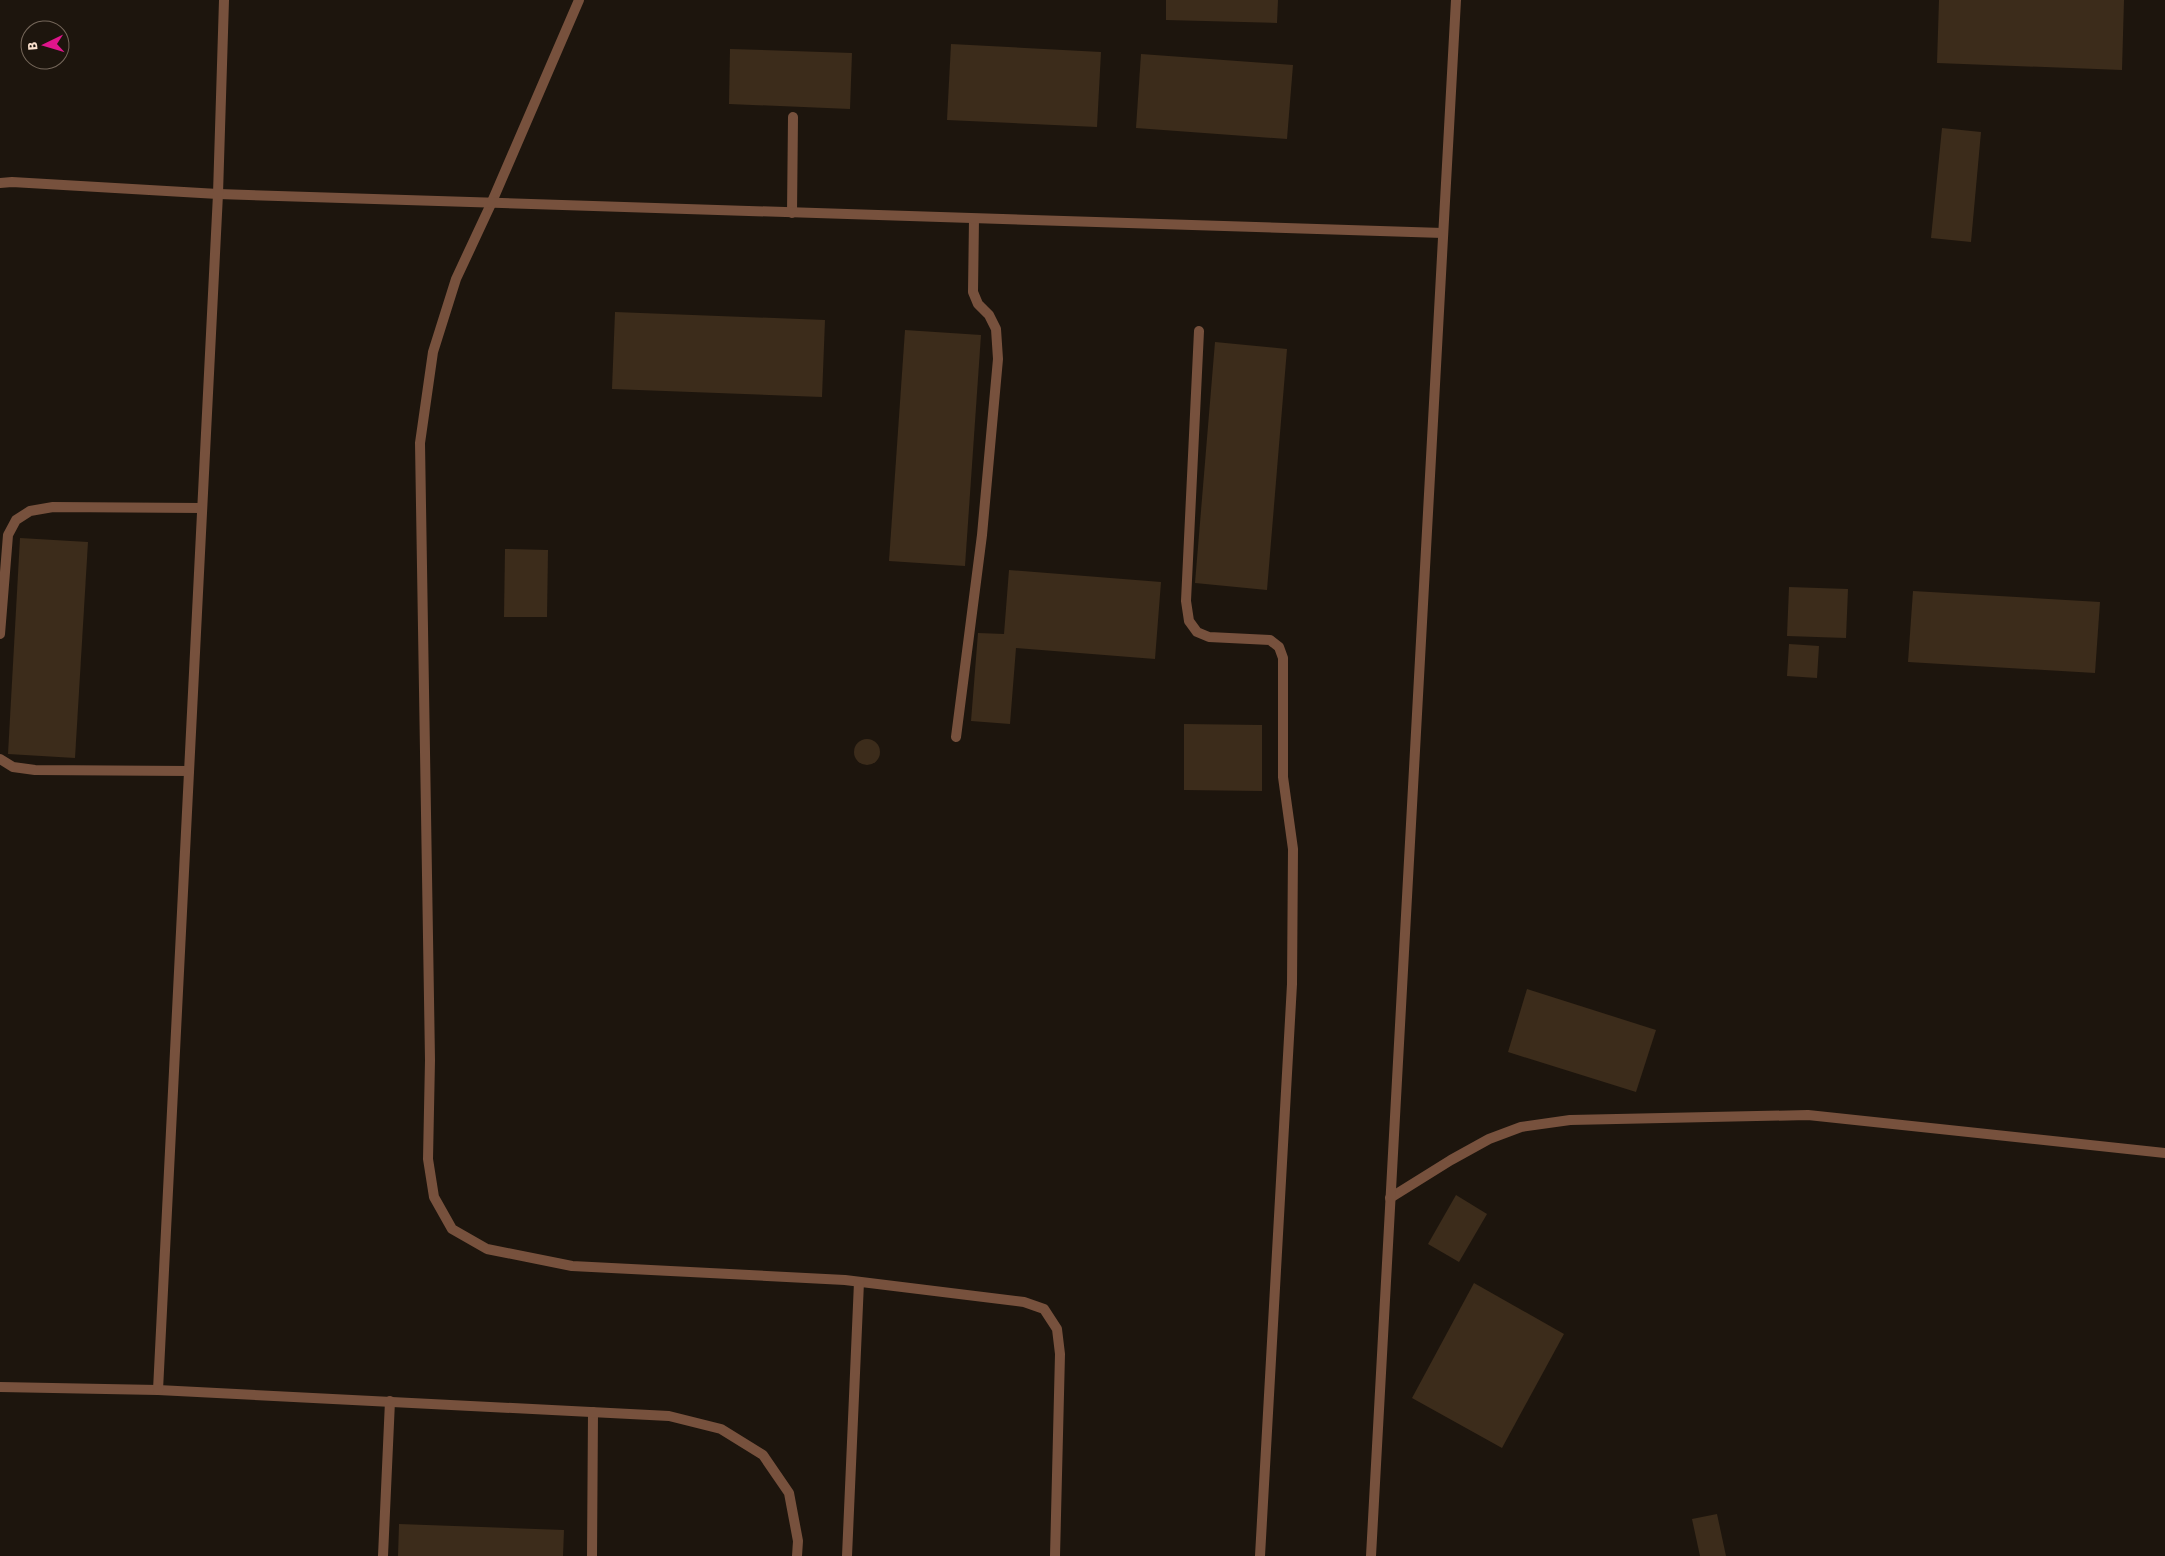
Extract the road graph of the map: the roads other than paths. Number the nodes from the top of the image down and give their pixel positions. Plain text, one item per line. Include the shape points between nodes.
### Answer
1 (224, 0) edge
2 (579, 0) edge
3 (1456, 0) edge
4 (793, 117) dead end
5 (0, 183) edge
6 (218, 194) junction
7 (491, 204) junction
8 (792, 213) junction
9 (974, 219) junction
10 (1443, 233) junction
11 (1199, 331) dead end
12 (202, 508) junction
13 (0, 634) edge
14 (956, 737) dead end
15 (0, 759) edge
16 (189, 771) junction
17 (2165, 1153) edge
18 (1390, 1198) junction
19 (859, 1282) junction
20 (0, 1386) edge
21 (158, 1390) junction
22 (390, 1401) junction
23 (594, 1412) junction
24 (383, 1556) edge
25 (592, 1556) edge
26 (797, 1556) edge
27 (847, 1556) edge
28 (1055, 1556) edge
29 (1260, 1556) edge
30 (1371, 1556) edge

1 - 6 street
2 - 7 street
3 - 10 street
4 - 8 street
5 - 6 street
6 - 7 street
6 - 12 street
7 - 8 street
7 - 19 street via 456,278 433,352 420,443 430,1060 428,1159 434,1197 452,1229 487,1249 515,1255 572,1266
8 - 9 street
9 - 10 street
9 - 14 street via 973,292 996,328 998,359 982,535
10 - 18 street
11 - 29 street via 1186,601 1189,621 1198,632 1209,637 1270,640 1279,647 1283,658 1283,777 1293,849 1292,984
12 - 13 street via 53,507 30,511 16,520 8,535
12 - 16 street
15 - 16 street via 13,767 35,770
16 - 21 street
17 - 18 street via 1808,1115 1570,1120 1521,1127 1489,1139
18 - 30 street
19 - 27 street
19 - 28 street via 1024,1302 1044,1309 1057,1329 1060,1354
20 - 21 street
21 - 22 street
22 - 23 street
22 - 24 street
23 - 25 street
23 - 26 street via 670,1416 686,1420 721,1429 763,1455 789,1493 798,1541

